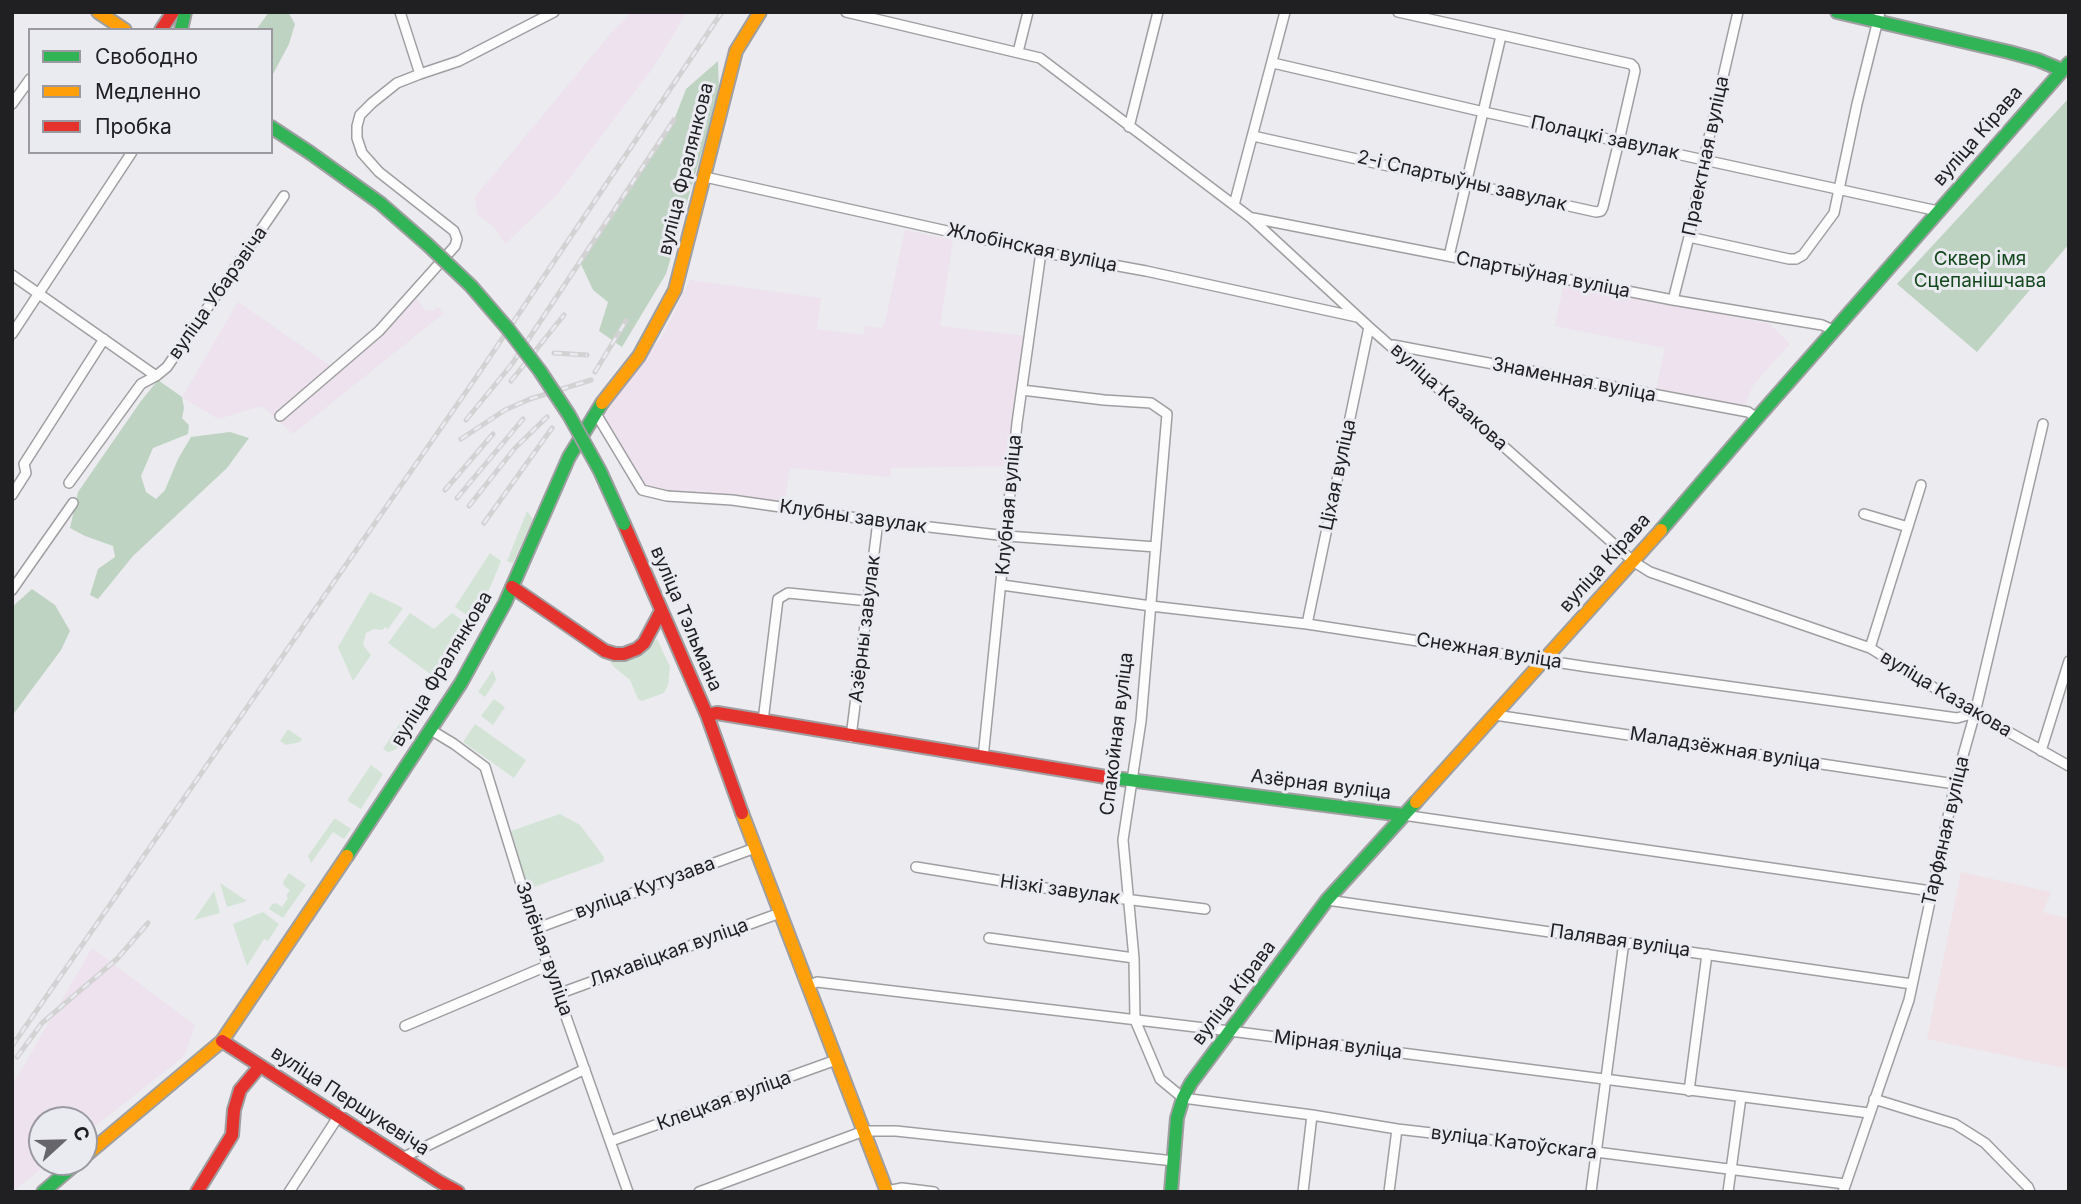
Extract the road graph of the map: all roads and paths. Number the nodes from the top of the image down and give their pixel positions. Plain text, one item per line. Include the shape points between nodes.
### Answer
1 (99, 12) edge
2 (173, 12) edge
3 (400, 12) edge
4 (554, 12) edge
5 (760, 12) edge
6 (846, 12) edge
7 (1028, 12) edge
8 (1158, 12) edge
9 (1285, 12) edge
10 (1398, 12) edge
11 (1738, 12) edge
12 (1837, 12) edge
13 (1879, 16) edge
14 (122, 28) edge
15 (162, 28) edge
16 (1501, 36) junction
17 (1018, 52) junction
18 (1273, 63) junction
19 (2066, 70) edge
20 (420, 74) junction
21 (28, 82) edge
22 (12, 104) edge
23 (1484, 112) junction
24 (1129, 127) junction
25 (273, 128) edge
26 (1253, 136) junction
27 (1619, 141) junction
28 (131, 154) edge
29 (1704, 159) junction
30 (705, 177) junction
31 (1467, 181) junction
32 (1840, 190) junction
33 (284, 196) dead end
34 (1234, 205) junction
35 (1938, 211) junction
36 (1251, 218) junction
37 (1689, 237) junction
38 (1041, 252) junction
39 (1450, 257) junction
40 (12, 275) edge
41 (39, 294) junction
42 (1673, 300) junction
43 (1359, 318) junction
44 (1368, 327) junction
45 (1833, 330) junction
46 (12, 334) edge
47 (104, 339) junction
48 (1391, 345) junction
49 (156, 376) junction
50 (1022, 390) junction
51 (595, 412) junction
52 (281, 416) dead end
53 (1757, 418) junction
54 (2043, 424) dead end
55 (69, 483) dead end
56 (1921, 485) dead end
57 (12, 495) edge
58 (73, 503) dead end
59 (1864, 514) dead end
60 (878, 521) junction
61 (1908, 527) junction
62 (1007, 536) junction
63 (1156, 547) junction
64 (1634, 562) junction
65 (1002, 585) junction
66 (512, 587) junction
67 (12, 590) edge
68 (868, 601) junction
69 (1152, 606) junction
70 (660, 609) junction
71 (1307, 624) junction
72 (1870, 648) junction
73 (1545, 659) junction
74 (2069, 661) edge
75 (1975, 713) junction
76 (707, 715) junction
77 (1495, 715) junction
78 (763, 721) junction
79 (431, 730) junction
80 (851, 737) junction
81 (2041, 751) junction
82 (983, 758) junction
83 (2069, 766) edge
84 (1130, 782) junction
85 (1955, 784) junction
86 (1403, 814) junction
87 (755, 848) junction
88 (916, 867) dead end
89 (1931, 891) junction
90 (1130, 900) junction
91 (1327, 900) junction
92 (1205, 909) dead end
93 (780, 913) junction
94 (535, 929) junction
95 (989, 937) dead end
96 (1624, 941) junction
97 (1707, 954) junction
98 (1134, 958) junction
99 (549, 965) junction
100 (1912, 984) junction
101 (808, 986) junction
102 (558, 994) junction
103 (1135, 1020) junction
104 (405, 1026) dead end
105 (1230, 1031) junction
106 (222, 1041) junction
107 (836, 1060) junction
108 (260, 1066) junction
109 (585, 1069) junction
110 (1604, 1080) junction
111 (1689, 1091) junction
112 (1741, 1097) junction
113 (1183, 1098) junction
114 (1874, 1099) junction
115 (1868, 1113) junction
116 (1312, 1115) junction
117 (338, 1117) junction
118 (1396, 1129) junction
119 (864, 1131) junction
120 (611, 1141) junction
121 (98, 1145) edge
122 (1596, 1152) junction
123 (402, 1158) junction
124 (1174, 1161) junction
125 (1731, 1170) junction
126 (62, 1176) edge
127 (1844, 1188) edge
128 (887, 1191) edge
129 (43, 1192) edge
130 (197, 1192) edge
131 (289, 1192) edge
132 (458, 1192) edge
133 (628, 1192) edge
134 (699, 1192) edge
135 (934, 1192) edge
136 (1171, 1192) edge
137 (1303, 1192) edge
138 (1390, 1192) edge
139 (1591, 1192) edge
140 (1728, 1192) edge
141 (2030, 1192) edge

1 - 14 main road
2 - 15 main road
3 - 20 street
4 - 20 street via 459,61
5 - 30 main road, вуліца Фралянкова via 736,51
6 - 17 street, вуліца Казакова
7 - 17 street
8 - 24 street
9 - 18 street
10 - 16 street
11 - 29 street, Праектная вуліца
12 - 13 main road
13 - 19 main road
13 - 32 street
16 - 23 street
16 - 27 street via 1632,64 1635,71
17 - 24 street, вуліца Казакова via 1055,68
18 - 23 street, Полацкі завулак
18 - 26 street
19 - 35 main road, вуліца Кірава
20 - 52 street via 397,83 360,115 357,138 362,153 379,172 454,231 455,246 379,331
21 - 22 street
23 - 27 street, Полацкі завулак
23 - 31 street
24 - 34 street, вуліца Казакова
25 - 70 main road, вуліца Тэльмана, bridge via 380,203 471,286 508,329 562,404 600,471
26 - 31 street, 2-і Спартыўны завулак
26 - 34 street
27 - 29 street, Полацкі завулак
27 - 31 street, 2-і Спартыўны завулак via 1601,211
28 - 41 street
29 - 32 street, Полацкі завулак
29 - 37 street, Праектная вуліца
30 - 38 street, Жлобінская вуліца
30 - 51 main road, вуліца Фралянкова via 675,290 639,356
31 - 39 street
32 - 35 street, Полацкі завулак
32 - 37 street via 1832,218 1796,259
33 - 49 street, вуліца Убарэвіча via 167,367
34 - 36 street, вуліца Казакова
35 - 45 main road, вуліца Кірава
36 - 39 street, Спартыўная вуліца
36 - 43 street, вуліца Казакова
37 - 42 street, Праектная вуліца
38 - 43 street, Жлобінская вуліца
38 - 50 street, Клубная вуліца
39 - 42 street, Спартыўная вуліца
40 - 41 street
41 - 46 street
41 - 47 street
42 - 45 street, Спартыўная вуліца
43 - 44 street, вуліца Казакова
44 - 48 street, вуліца Казакова
44 - 71 street, Ціхая вуліца
45 - 53 main road, вуліца Кірава
47 - 49 street
47 - 57 street via 24,464 26,473
48 - 53 street, Знаменная вуліца via 1748,412
48 - 64 street, вуліца Казакова
49 - 55 street, вуліца Убарэвіча via 141,384
50 - 62 street, Клубная вуліца
50 - 63 street, Спакойная вуліца via 1151,403 1167,414
51 - 60 street, Клубны завулак via 642,491
51 - 66 main road, вуліца Фралянкова via 569,457
53 - 64 main road, вуліца Кірава
54 - 75 street, Тарфяная вуліца
56 - 61 street
58 - 67 street
59 - 61 street
60 - 62 street, Клубны завулак
60 - 68 street, Азёрны завулак
61 - 72 street
62 - 63 street, Клубны завулак
62 - 65 street, Клубная вуліца
63 - 69 street, Спакойная вуліца
64 - 72 street, вуліца Казакова via 1650,572
64 - 73 main road, вуліца Кірава
65 - 69 street, Снежная вуліца
65 - 82 street, Клубная вуліца
66 - 70 main road via 615,654 644,643
66 - 79 main road, вуліца Фралянкова via 496,623
68 - 78 street via 788,593 778,599
68 - 80 street, Азёрны завулак
69 - 71 street, Снежная вуліца
69 - 84 street, Спакойная вуліца
70 - 76 main road, вуліца Тэльмана
71 - 73 street, Снежная вуліца
72 - 75 street, вуліца Казакова
73 - 75 street, Снежная вуліца via 1957,718
73 - 77 main road, вуліца Кірава
74 - 81 street
75 - 81 street, вуліца Казакова
75 - 85 street, Тарфяная вуліца
76 - 78 main road, Азёрная вуліца
76 - 87 main road, вуліца Тэльмана
77 - 85 street, Маладзёжная вуліца
77 - 86 main road, вуліца Кірава
78 - 80 main road, Азёрная вуліца
79 - 94 street, Зялёная вуліца via 485,767
79 - 106 main road, вуліца Фралянкова
80 - 82 main road, Азёрная вуліца
81 - 83 street, вуліца Казакова
82 - 84 main road, Азёрная вуліца
84 - 86 main road, Азёрная вуліца
84 - 90 street, Спакойная вуліца via 1123,840
85 - 89 street, Тарфяная вуліца
86 - 89 street, Азёрная вуліца
86 - 91 main road, вуліца Кірава
87 - 93 main road, вуліца Тэльмана
87 - 94 street, вуліца Кутузава
88 - 90 street, Нізкі завулак
89 - 100 street, Тарфяная вуліца
90 - 92 street, Нізкі завулак
90 - 98 street, Спакойная вуліца
91 - 96 street, Палявая вуліца
91 - 105 main road, вуліца Кірава
93 - 101 main road, вуліца Тэльмана
93 - 102 street, Ляхавіцкая вуліца
94 - 99 street, Зялёная вуліца
95 - 98 street
96 - 97 street, Палявая вуліца
96 - 110 street
97 - 100 street, Палявая вуліца
97 - 111 street
98 - 103 street, Спакойная вуліца
99 - 102 street, Зялёная вуліца
99 - 104 street
100 - 114 street, Тарфяная вуліца
101 - 103 street, Мірная вуліца via 817,982
101 - 107 main road, вуліца Тэльмана
102 - 109 street, Зялёная вуліца
103 - 105 street, Мірная вуліца
103 - 113 street, Спакойная вуліца via 1160,1079
105 - 110 street, Мірная вуліца
105 - 113 main road, вуліца Кірава
106 - 108 main road, вуліца Першукевіча
106 - 121 main road, вуліца Фралянкова
107 - 119 main road, вуліца Тэльмана
107 - 120 street, Клецкая вуліца
108 - 117 main road, вуліца Першукевіча
108 - 130 main road via 240,1090 232,1135
109 - 120 street, Зялёная вуліца
109 - 123 street
110 - 111 street, Мірная вуліца
110 - 122 street
111 - 112 street, Мірная вуліца
112 - 115 street, Мірная вуліца
112 - 125 street
113 - 116 street, вуліца Катоўскага
113 - 124 main road
114 - 115 street, Тарфяная вуліца
114 - 141 street via 1955,1124 1985,1143
115 - 127 street, Тарфяная вуліца
116 - 118 street, вуліца Катоўскага
116 - 137 street
117 - 123 main road, вуліца Першукевіча
117 - 131 street
118 - 122 street, вуліца Катоўскага
118 - 138 street
119 - 124 street
119 - 128 main road, вуліца Тэльмана
119 - 134 street
120 - 133 street, Зялёная вуліца
122 - 125 street, вуліца Катоўскага
122 - 139 street
123 - 132 main road, вуліца Першукевіча
124 - 136 main road
125 - 127 street, вуліца Катоўскага
125 - 140 street
126 - 129 main road
128 - 135 street

